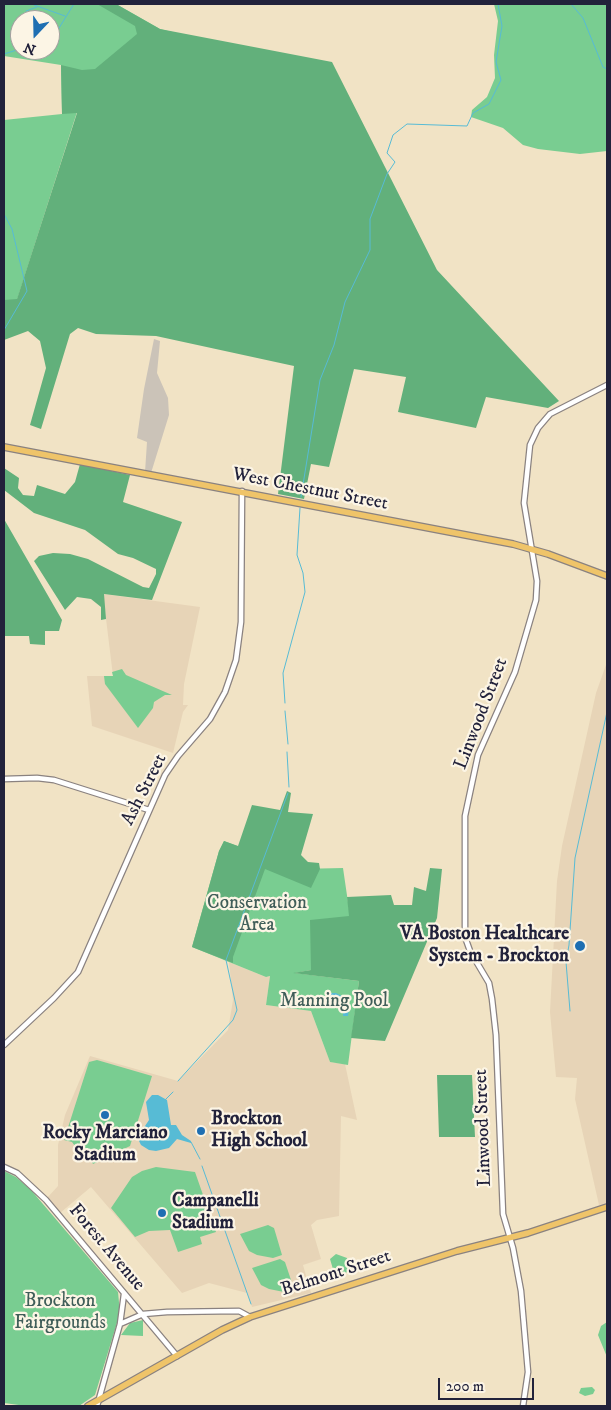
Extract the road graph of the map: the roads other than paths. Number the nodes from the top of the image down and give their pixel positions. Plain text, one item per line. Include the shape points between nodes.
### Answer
1 (607, 385) edge
2 (4, 447) edge
3 (242, 491) junction
4 (530, 549) junction
5 (607, 576) edge
6 (4, 779) edge
7 (150, 810) junction
8 (4, 1045) edge
9 (4, 1167) edge
10 (607, 1207) edge
11 (509, 1238) junction
12 (124, 1294) junction
13 (143, 1314) junction
14 (250, 1317) junction
15 (120, 1324) junction
16 (177, 1356) junction
17 (98, 1404) edge
18 (88, 1406) edge
19 (523, 1406) edge

1 - 4 street, Linwood Street via 550,414 533,436 526,460 524,503
2 - 3 main road, West Chestnut Street
3 - 4 main road, West Chestnut Street
3 - 7 street, Ash Street via 242,608 233,672 216,709 173,762
4 - 5 main road, West Chestnut Street
4 - 11 street, Linwood Street via 537,584 536,600 515,672 477,759 465,826 465,937 488,980 492,999 503,1214
6 - 7 street via 54,780
7 - 8 street, Ash Street via 78,972
9 - 12 street, Forest Avenue via 17,1173 46,1200
10 - 11 main road, Belmont Street
11 - 14 main road, Belmont Street via 457,1251
11 - 19 street, Linwood Street via 524,1314 529,1378
12 - 13 street, Forest Avenue
12 - 15 street
13 - 14 street via 240,1311
13 - 15 street
13 - 16 street, Forest Avenue
14 - 16 main road, Belmont Street
15 - 17 street
16 - 17 main road, Belmont Street
17 - 18 main road, Belmont Street

